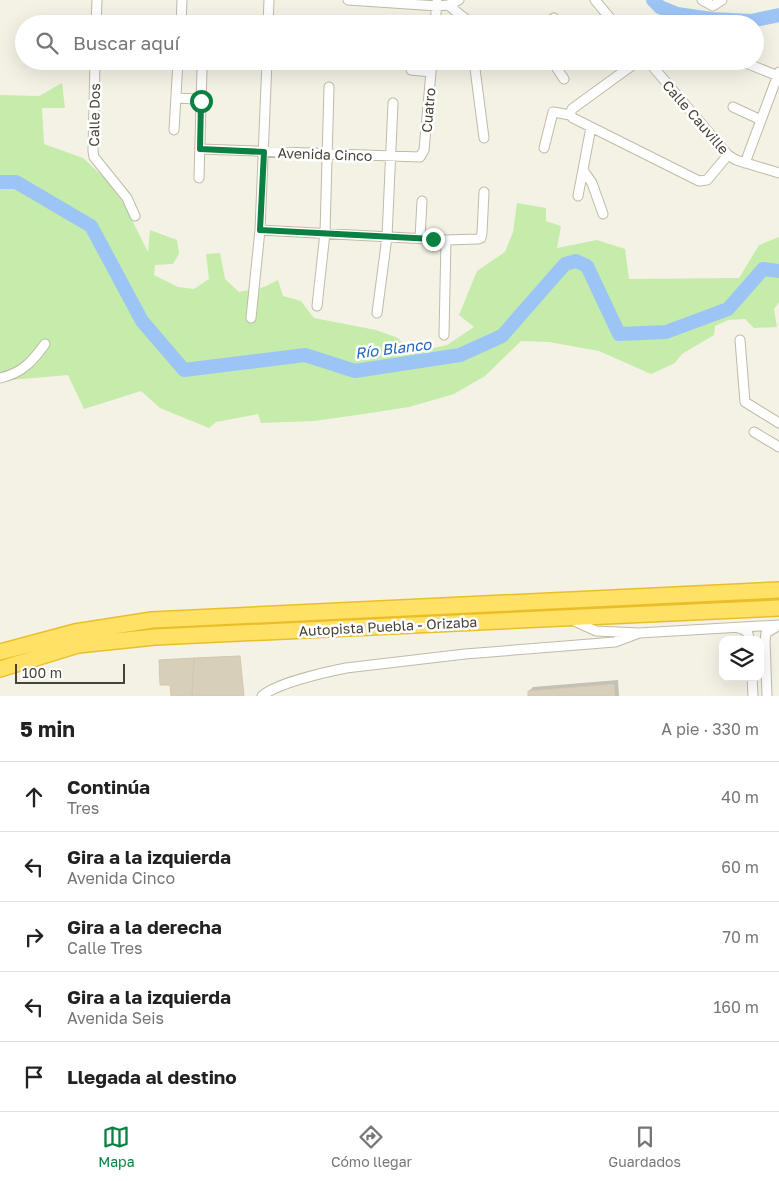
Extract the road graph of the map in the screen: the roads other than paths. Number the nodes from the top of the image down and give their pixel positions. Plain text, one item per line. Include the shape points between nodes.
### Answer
1 (98, 0) edge
2 (182, 0) edge
3 (269, 0) edge
4 (348, 0) edge
5 (459, 0) edge
6 (594, 0) edge
7 (437, 3) edge
8 (448, 5) junction
9 (97, 15) edge
10 (181, 15) edge
11 (268, 15) edge
12 (460, 15) edge
13 (606, 15) edge
14 (95, 70) edge
15 (178, 70) edge
16 (202, 70) edge
17 (267, 70) edge
18 (411, 70) dead end
19 (475, 70) edge
20 (558, 70) edge
21 (626, 70) edge
22 (656, 70) edge
23 (762, 70) edge
24 (431, 72) joint
25 (778, 77) edge
26 (564, 79) dead end
27 (329, 87) dead end
28 (176, 98) junction
29 (201, 101) junction
30 (393, 104) dead end
31 (733, 107) dead end
32 (570, 115) junction
33 (761, 120) junction
34 (591, 127) junction
35 (174, 130) dead end
36 (484, 138) dead end
37 (544, 148) dead end
38 (200, 149) junction
39 (264, 152) junction
40 (328, 153) junction
41 (728, 155) junction
42 (391, 156) junction
43 (420, 157) joint
44 (744, 163) junction
45 (583, 170) junction
46 (779, 173) edge
47 (199, 178) dead end
48 (484, 192) dead end
49 (578, 196) dead end
50 (422, 201) dead end
51 (604, 214) dead end
52 (135, 216) dead end
53 (260, 230) junction
54 (325, 233) junction
55 (387, 237) junction
56 (420, 238) junction
57 (446, 240) junction
58 (317, 306) dead end
59 (377, 312) dead end
60 (251, 318) dead end
61 (444, 335) dead end
62 (740, 340) dead end
63 (45, 344) dead end
64 (0, 378) edge
65 (779, 423) edge
66 (754, 432) dead end
67 (779, 446) edge
68 (779, 590) edge
69 (779, 608) edge
70 (564, 617) junction
71 (779, 625) edge
72 (731, 627) junction
73 (639, 633) junction
74 (749, 636) edge
75 (0, 652) edge
76 (0, 669) edge
77 (752, 681) edge
78 (262, 696) edge
79 (753, 696) edge
80 (767, 696) edge

1 - 9 street
2 - 10 street
3 - 11 street
4 - 7 street
5 - 8 street
6 - 13 street
7 - 8 street
8 - 12 street
14 - 52 street, Calle Dos via 92,151 127,198
15 - 28 street
16 - 29 street
17 - 39 street
18 - 24 street
19 - 36 street
20 - 26 street
21 - 32 street via 572,109
22 - 41 street, Calle Cauville
23 - 25 street
24 - 43 street, Cuatro via 424,150
25 - 33 street
27 - 40 street
28 - 29 street
28 - 35 street
29 - 38 street
30 - 42 street
31 - 33 street
32 - 34 street
32 - 37 street via 553,112
33 - 44 street
34 - 41 street via 699,181 707,180
34 - 45 street
38 - 39 street, Avenida Cinco
38 - 47 street
39 - 40 street, Avenida Cinco
39 - 53 street
40 - 42 street, Avenida Cinco
40 - 54 street
41 - 44 street, Calle Cauville
42 - 43 street, Avenida Cinco
42 - 55 street
44 - 46 street, Calle Cauville
45 - 49 street
45 - 51 street via 592,183
48 - 57 street via 481,238
50 - 56 street
53 - 54 street
53 - 60 street
54 - 55 street
54 - 58 street
55 - 56 street
55 - 59 street
56 - 57 street
57 - 61 street
62 - 65 street via 746,402
63 - 64 street via 18,373
66 - 67 street
68 - 75 highway, Autopista Puebla - Orizaba via 152,620 75,632
69 - 70 highway, Autopista Puebla - Orizaba
70 - 73 street via 596,630
70 - 76 highway, Autopista Puebla - Orizaba via 155,637 78,645
71 - 72 street
71 - 80 street via 769,630 764,640
72 - 73 street
72 - 74 street via 747,631
73 - 78 street via 615,642 346,668 283,686
77 - 79 street

